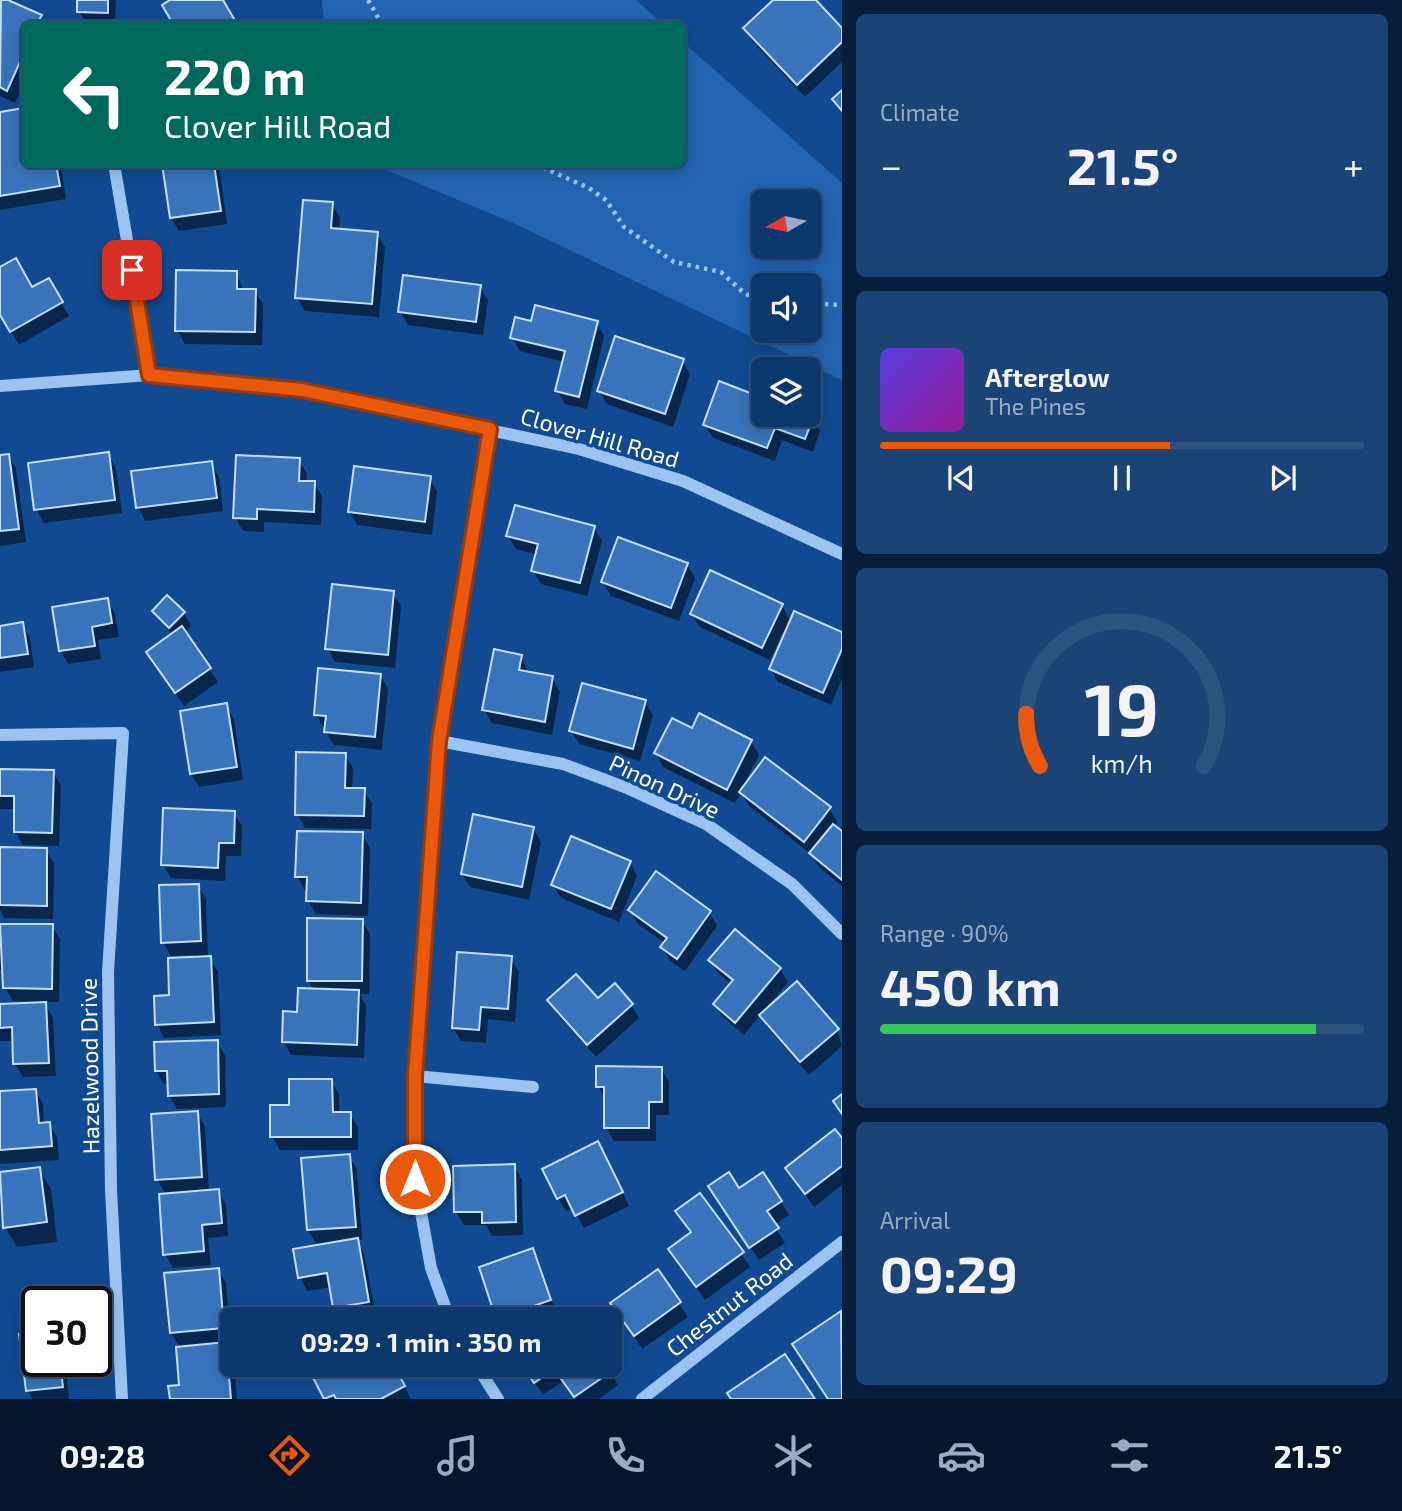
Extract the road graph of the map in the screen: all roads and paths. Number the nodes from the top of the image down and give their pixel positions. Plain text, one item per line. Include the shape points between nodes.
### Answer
1 (368, 0) edge
2 (380, 21) edge
3 (115, 168) edge
4 (544, 168) edge
5 (751, 296) edge
6 (821, 304) edge
7 (842, 305) edge
8 (149, 375) junction
9 (0, 386) edge
10 (490, 429) junction
11 (842, 554) edge
12 (0, 735) edge
13 (439, 741) junction
14 (842, 934) edge
15 (415, 1076) junction
16 (533, 1087) dead end
17 (842, 1242) edge
18 (445, 1307) edge
19 (484, 1377) edge
20 (122, 1399) edge
21 (498, 1399) edge
22 (642, 1399) edge

1 - 2 path
3 - 8 street
4 - 5 path via 606,200 624,227 674,262 721,272
6 - 7 path
8 - 9 street, Clover Hill Road
8 - 10 street, Clover Hill Road via 302,390
10 - 11 street, Clover Hill Road via 579,449 683,481
10 - 13 street
12 - 20 street, Hazelwood Drive via 123,733 108,972 111,1190
13 - 14 street, Pinon Drive via 563,764 706,824 792,884
13 - 15 street
15 - 16 street
15 - 18 street via 415,1179 431,1268
17 - 22 street, Chestnut Road
19 - 21 street

